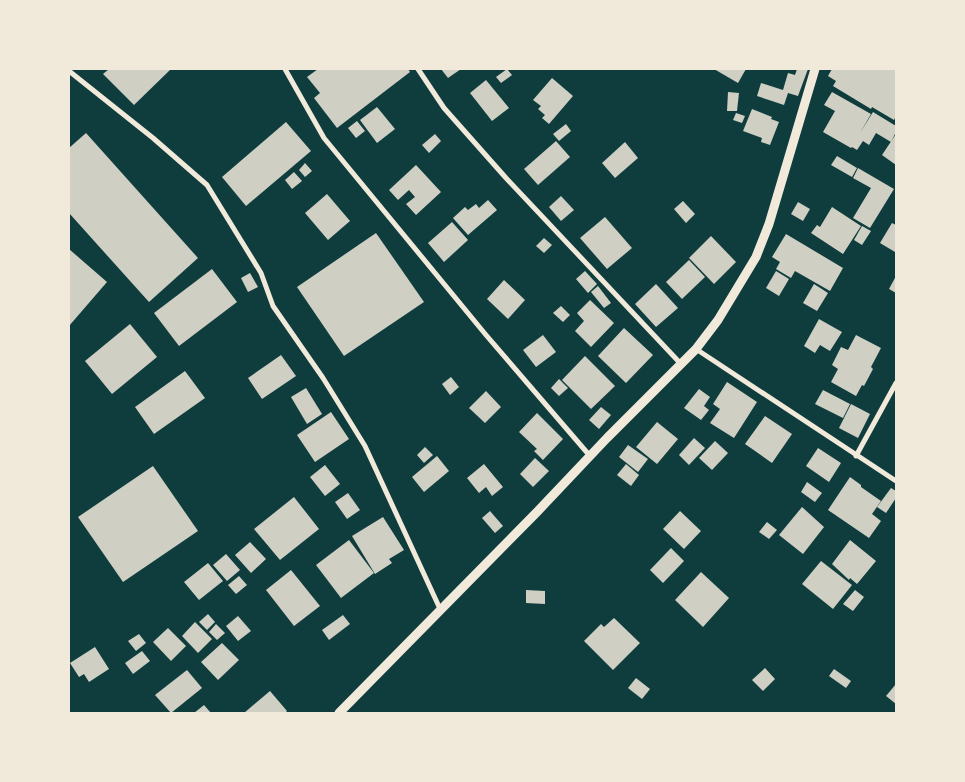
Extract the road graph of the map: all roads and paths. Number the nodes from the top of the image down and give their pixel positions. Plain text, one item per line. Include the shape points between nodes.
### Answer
1 (285, 69) edge
2 (418, 69) edge
3 (815, 69) edge
4 (69, 71) edge
5 (696, 349) junction
6 (681, 364) junction
7 (896, 383) edge
8 (856, 456) junction
9 (590, 457) junction
10 (896, 481) edge
11 (441, 611) junction
12 (339, 713) edge

1 - 9 street via 324,138
2 - 6 street via 444,108 506,178
3 - 5 street via 769,224 756,257 718,320
4 - 11 street via 207,185 261,272 273,306 324,378 365,446
5 - 6 street
5 - 8 street
6 - 9 street
7 - 8 street
8 - 10 street
9 - 11 street
11 - 12 street

